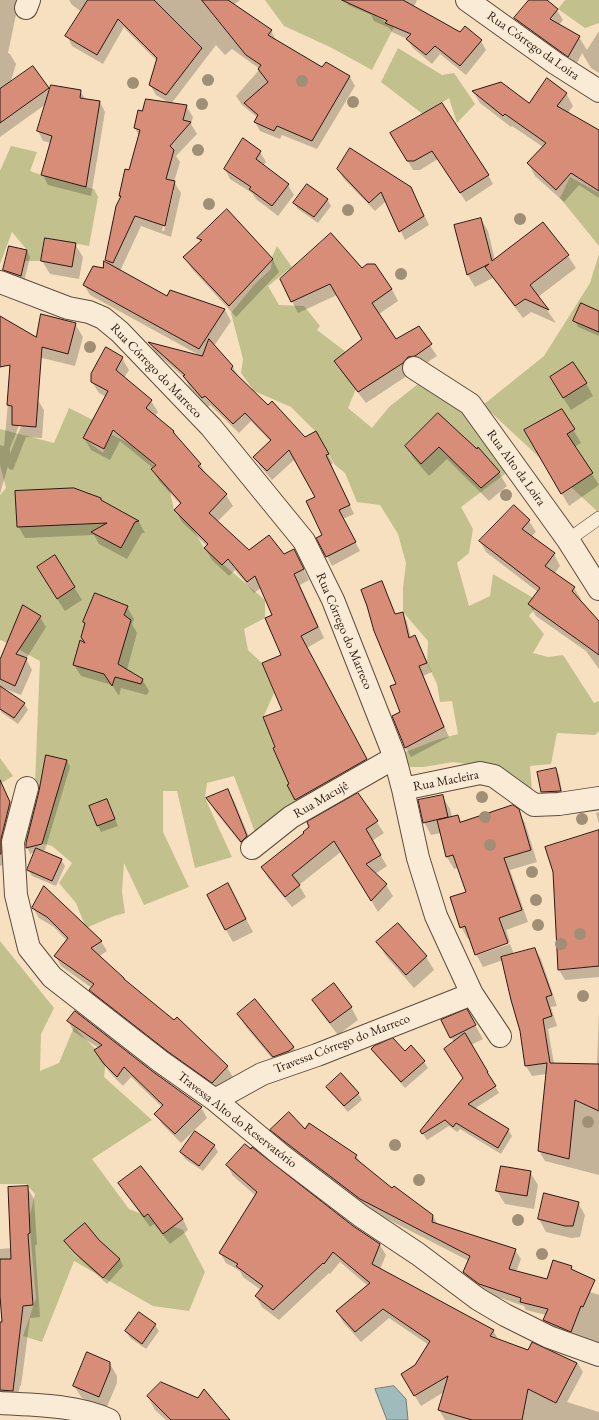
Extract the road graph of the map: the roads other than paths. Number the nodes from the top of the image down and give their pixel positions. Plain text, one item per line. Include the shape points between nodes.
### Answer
1 (467, 0) edge
2 (599, 92) edge
3 (0, 282) edge
4 (414, 368) dead end
5 (599, 518) edge
6 (568, 540) junction
7 (599, 589) edge
8 (394, 758) junction
9 (27, 788) dead end
10 (403, 789) junction
11 (599, 798) edge
12 (252, 848) dead end
13 (472, 994) junction
14 (500, 1036) dead end
15 (216, 1100) junction
16 (599, 1355) edge
17 (0, 1403) edge
18 (109, 1420) edge

1 - 2 street, Rua Córrego da Loira
3 - 8 street, Rua Córrego do Marreco via 68,308 103,318 120,332 211,427 304,541 333,600
4 - 6 street, Rua Alto da Loira via 470,404
5 - 6 lane
6 - 7 street, Rua Alto da Loira
8 - 10 street, Rua Córrego do Marreco
8 - 12 street, Rua Macujê via 291,817
9 - 15 street, Travessa Alto do Reservatório via 13,842 16,895 29,948 52,977
10 - 11 street, Rua Macleira via 480,772 494,776 534,805
10 - 13 street, Rua Córrego do Marreco via 418,858 436,916
13 - 14 street, Rua Córrego do Marreco
13 - 15 street, Travessa Córrego do Marreco via 262,1074
15 - 16 street, Travessa Alto do Reservatório via 281,1155 478,1299 505,1316 549,1337
17 - 18 street via 78,1410

